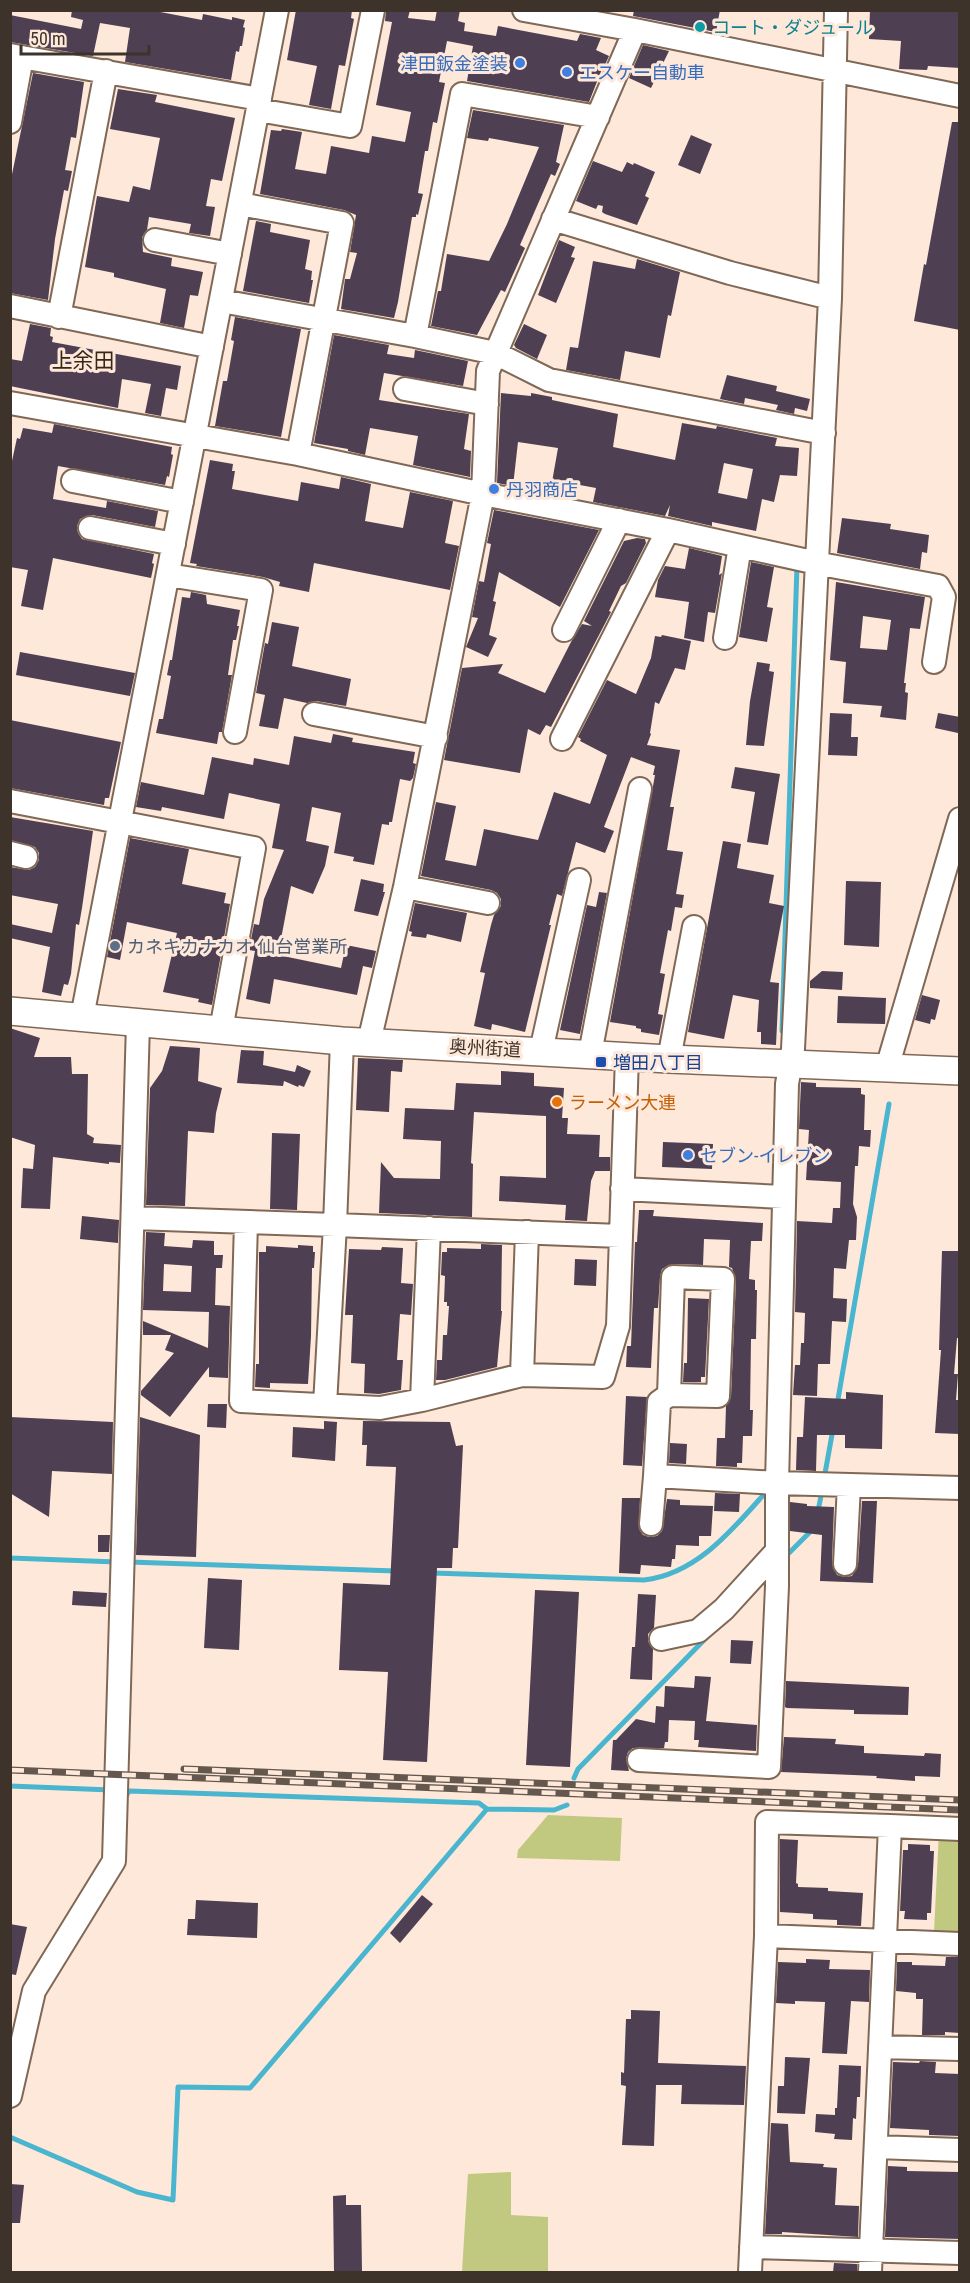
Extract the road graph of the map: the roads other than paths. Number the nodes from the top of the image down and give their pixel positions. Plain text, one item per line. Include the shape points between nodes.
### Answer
1 (277, 10) edge
2 (373, 10) edge
3 (524, 10) edge
4 (836, 10) edge
5 (635, 30) junction
6 (16, 56) edge
7 (106, 71) junction
8 (835, 71) junction
9 (960, 96) edge
10 (259, 104) junction
11 (598, 117) junction
12 (10, 122) edge
13 (240, 204) junction
14 (553, 219) junction
15 (155, 240) dead end
16 (230, 254) junction
17 (830, 298) junction
18 (221, 301) junction
19 (10, 306) edge
20 (59, 317) junction
21 (324, 319) junction
22 (415, 336) junction
23 (212, 347) junction
24 (495, 353) junction
25 (405, 390) dead end
26 (10, 403) edge
27 (487, 404) junction
28 (824, 434) junction
29 (195, 436) junction
30 (298, 454) junction
31 (73, 481) dead end
32 (483, 494) junction
33 (182, 502) junction
34 (619, 520) junction
35 (90, 528) dead end
36 (668, 530) junction
37 (174, 544) junction
38 (740, 546) junction
39 (817, 563) junction
40 (168, 575) junction
41 (564, 630) dead end
42 (725, 638) dead end
43 (934, 662) dead end
44 (314, 714) dead end
45 (235, 732) dead end
46 (436, 737) junction
47 (562, 739) dead end
48 (640, 789) dead end
49 (10, 801) edge
50 (960, 819) edge
51 (120, 823) junction
52 (579, 880) dead end
53 (405, 887) junction
54 (488, 903) dead end
55 (694, 927) dead end
56 (10, 1011) edge
57 (82, 1017) junction
58 (138, 1023) junction
59 (221, 1030) junction
60 (342, 1041) junction
61 (369, 1042) junction
62 (541, 1052) junction
63 (590, 1054) junction
64 (627, 1056) junction
65 (669, 1059) junction
66 (789, 1063) junction
67 (887, 1068) junction
68 (960, 1071) edge
69 (622, 1189) junction
70 (783, 1197) junction
71 (134, 1218) junction
72 (246, 1222) junction
73 (335, 1225) junction
74 (429, 1228) junction
75 (527, 1232) junction
76 (620, 1236) junction
77 (522, 1375) junction
78 (669, 1395) junction
79 (422, 1400) junction
80 (326, 1406) junction
81 (655, 1476) junction
82 (777, 1483) junction
83 (831, 1484) junction
84 (960, 1488) edge
85 (651, 1524) dead end
86 (777, 1562) junction
87 (845, 1564) dead end
88 (661, 1639) dead end
89 (639, 1760) dead end
90 (890, 1826) junction
91 (960, 1829) edge
92 (766, 1936) junction
93 (885, 1941) junction
94 (960, 1944) edge
95 (880, 2047) junction
96 (960, 2049) edge
97 (10, 2096) edge
98 (876, 2147) junction
99 (960, 2150) edge
100 (752, 2247) junction
101 (960, 2253) edge
102 (871, 2261) edge
103 (750, 2272) edge

1 - 10 street
2 - 10 street via 350,126
3 - 5 street
4 - 8 street
5 - 8 street
5 - 11 street
6 - 7 street
6 - 12 street
7 - 10 street
7 - 20 street
8 - 9 street
8 - 17 street
10 - 13 street
11 - 14 street
11 - 22 street via 462,94
13 - 16 street
13 - 21 street via 342,223
14 - 17 street via 730,273
14 - 24 street
15 - 16 street
16 - 18 street
17 - 28 street
18 - 21 street
18 - 23 street
19 - 20 street
20 - 23 street
21 - 22 street
21 - 30 street
22 - 24 street
23 - 29 street
24 - 27 street via 488,370
24 - 28 street via 549,380
25 - 27 street
26 - 29 street
27 - 32 street
28 - 39 street
29 - 30 street
29 - 33 street
30 - 32 street
31 - 33 street
32 - 34 street
32 - 46 street
33 - 37 street
34 - 36 street
34 - 41 street
35 - 37 street
36 - 38 street
36 - 47 street
37 - 40 street
38 - 39 street
38 - 42 street
39 - 43 street via 938,586 944,597
39 - 66 street via 794,1041
40 - 45 street via 261,590
40 - 51 street
44 - 46 street
46 - 53 street
48 - 63 street
49 - 51 street
50 - 67 street
51 - 57 street
51 - 59 street via 254,848
52 - 62 street
53 - 54 street
53 - 61 street
55 - 65 street
56 - 57 main road, 奥州街道
57 - 58 main road, 奥州街道
58 - 59 main road, 奥州街道
58 - 71 street
59 - 60 main road, 奥州街道
60 - 61 main road, 奥州街道
60 - 73 street
61 - 62 main road, 奥州街道
62 - 63 main road, 奥州街道
63 - 64 main road, 奥州街道
64 - 65 main road, 奥州街道
64 - 69 street
65 - 66 main road, 奥州街道
66 - 67 main road, 奥州街道
66 - 70 street
67 - 68 main road, 奥州街道
69 - 70 street
69 - 76 street
70 - 82 street
71 - 72 street
71 - 97 street via 114,1861 34,1991
72 - 73 street
72 - 80 street via 241,1401
73 - 74 street
73 - 80 street
74 - 75 street
74 - 79 street
75 - 76 street
75 - 77 street
76 - 77 street via 618,1326 603,1377
77 - 79 street
78 - 78 street via 674,1277 723,1279 718,1396
78 - 81 street via 659,1402
79 - 80 street via 380,1408
81 - 82 street
81 - 85 street
82 - 83 street
82 - 86 street
83 - 84 street
83 - 87 street
86 - 88 street via 698,1631
86 - 89 street via 769,1767
90 - 91 street
90 - 92 street via 767,1822
90 - 93 street
92 - 93 street
92 - 100 street
93 - 94 street
93 - 95 street
95 - 96 street
95 - 98 street
98 - 99 street
98 - 102 street
100 - 102 street
100 - 103 street
101 - 102 street

